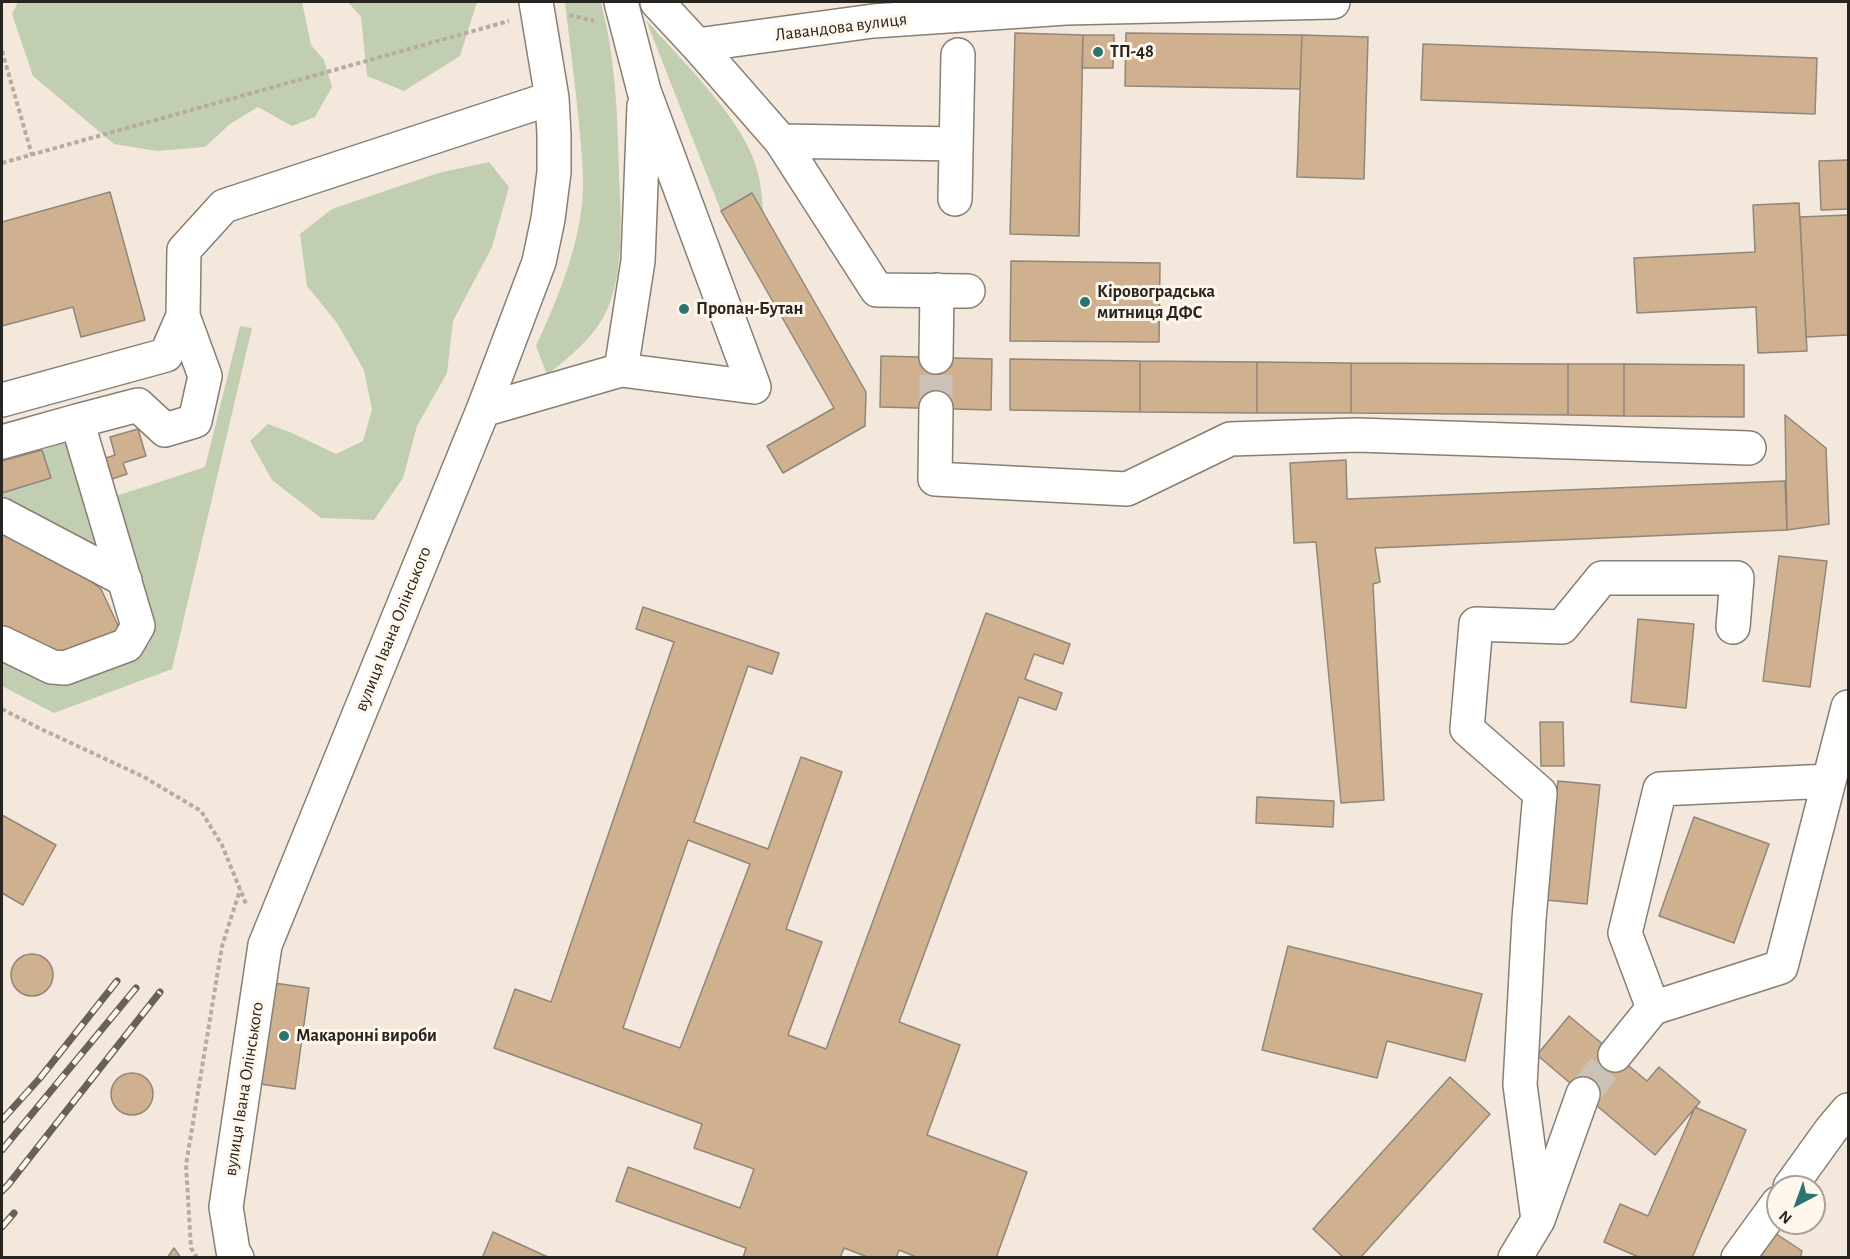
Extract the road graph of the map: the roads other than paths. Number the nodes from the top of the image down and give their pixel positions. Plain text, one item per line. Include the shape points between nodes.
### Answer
1 (621, 2) edge
2 (657, 2) edge
3 (1333, 2) edge
4 (1065, 5) edge
5 (537, 7) edge
6 (697, 45) junction
7 (958, 55) dead end
8 (644, 91) junction
9 (552, 98) junction
10 (781, 141) junction
11 (956, 144) junction
12 (955, 199) dead end
13 (183, 316) junction
14 (936, 357) tunnel mouth
15 (621, 370) junction
16 (2, 400) edge
17 (936, 408) tunnel mouth
18 (483, 410) junction
19 (76, 422) junction
20 (2, 442) edge
21 (1749, 448) dead end
22 (2, 515) edge
23 (124, 580) junction
24 (1734, 627) dead end
25 (2, 644) edge
26 (1848, 707) edge
27 (1829, 781) junction
28 (1653, 1008) junction
29 (1615, 1055) tunnel mouth
30 (1583, 1095) tunnel mouth
31 (1848, 1110) edge
32 (1799, 1175) edge
33 (1766, 1219) edge
34 (1538, 1220) junction
35 (237, 1257) edge
36 (1515, 1257) edge
37 (1738, 1257) edge

1 - 8 street
2 - 6 street
3 - 4 street, Лавандова вулиця
4 - 6 street, Лавандова вулиця via 873,21
5 - 9 street, вулиця Івана Олінського
6 - 10 street
7 - 11 street
8 - 15 street via 638,261
8 - 15 street via 754,387
9 - 13 street via 224,206 184,250
9 - 18 street, вулиця Івана Олінського via 554,172 539,262
10 - 11 street
10 - 14 street via 877,290 952,291
11 - 12 street
13 - 16 street via 166,355
13 - 19 street via 205,376 195,421 165,430 138,405
15 - 18 street
17 - 21 street via 935,479 1127,489 1230,439 1357,435
18 - 35 street, вулиця Івана Олінського via 265,945 226,1207
19 - 20 street
19 - 23 street
22 - 23 street
23 - 25 street via 138,626 127,645 65,668 52,667
24 - 34 street via 1737,578 1602,578 1562,627 1476,624 1467,729 1540,793 1520,1085
26 - 27 street
27 - 28 street via 1781,967
27 - 28 street via 1660,789 1625,933
28 - 29 street
30 - 34 street
31 - 32 street
33 - 37 street
34 - 36 street

